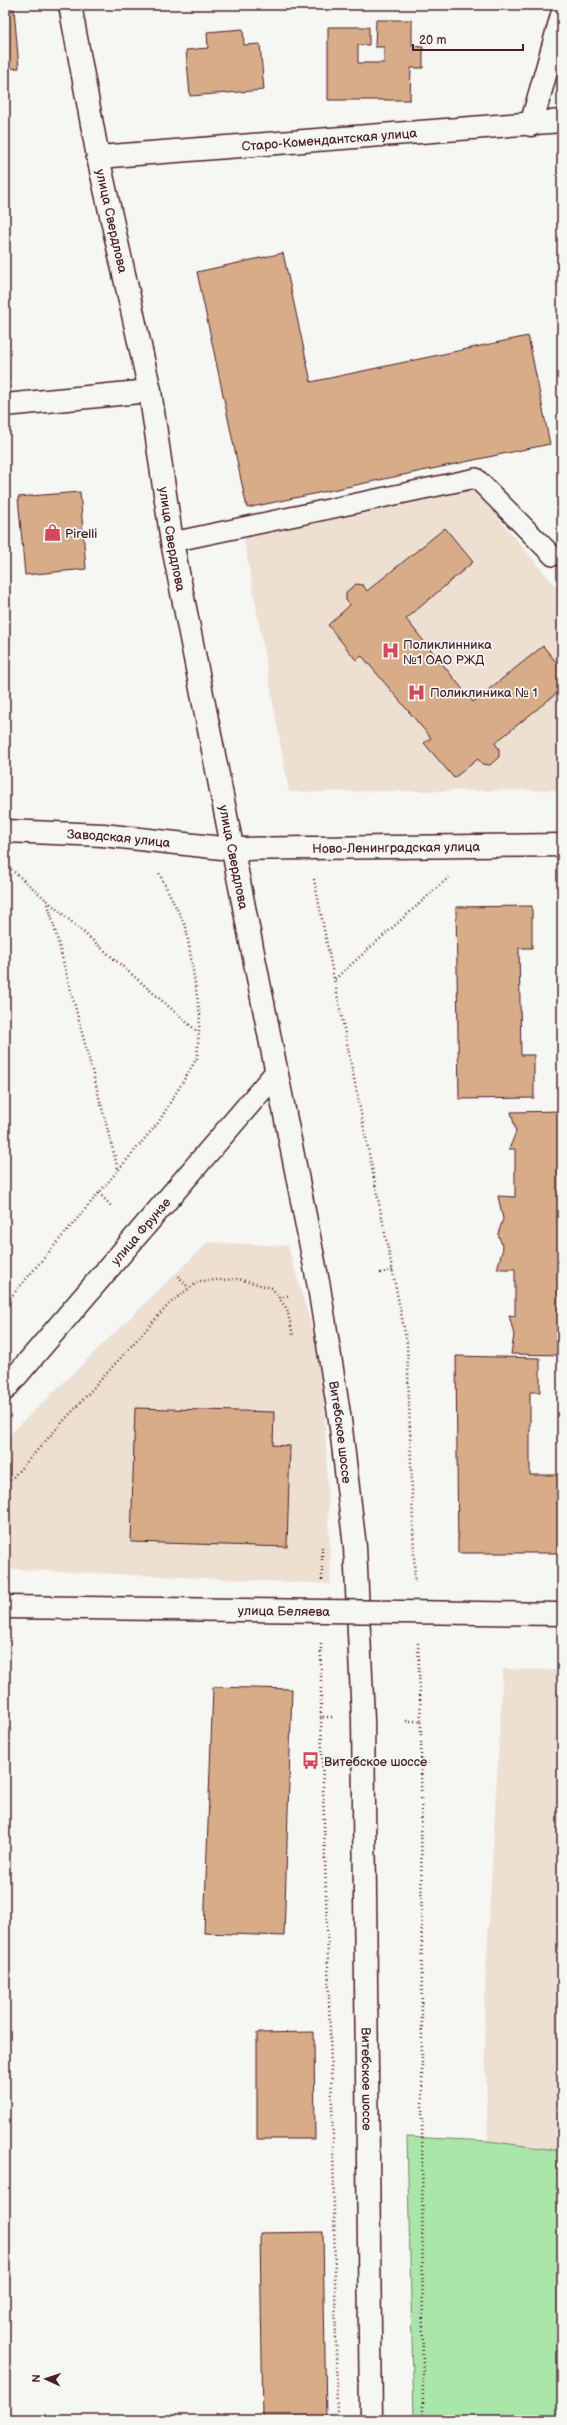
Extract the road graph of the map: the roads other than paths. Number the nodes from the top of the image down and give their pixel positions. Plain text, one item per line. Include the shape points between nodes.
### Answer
1 (70, 5) edge
2 (562, 15) edge
3 (562, 121) edge
4 (531, 125) junction
5 (98, 157) junction
6 (150, 391) junction
7 (5, 405) edge
8 (172, 542) junction
9 (553, 556) dead end
10 (5, 831) edge
11 (562, 845) edge
12 (231, 849) junction
13 (275, 1074) junction
14 (5, 1389) edge
15 (5, 1607) edge
16 (562, 1614) edge
17 (371, 2420) edge

1 - 5 main road, улица Свердлова
2 - 4 main road
3 - 4 main road, Старо-Комендантская улица
4 - 5 main road, Старо-Комендантская улица
5 - 6 main road, улица Свердлова
6 - 7 main road
6 - 8 main road, улица Свердлова
8 - 9 lane via 476,478
8 - 12 main road, улица Свердлова
10 - 12 main road, Заводская улица via 103,835
11 - 12 main road, Ново-Ленинградская улица
12 - 13 main road, улица Свердлова
13 - 14 main road, улица Фрунзе
13 - 17 main road, Витебское шоссе via 319,1287 340,1420 355,1547 364,1719
15 - 16 main road, улица Беляева, bridge

